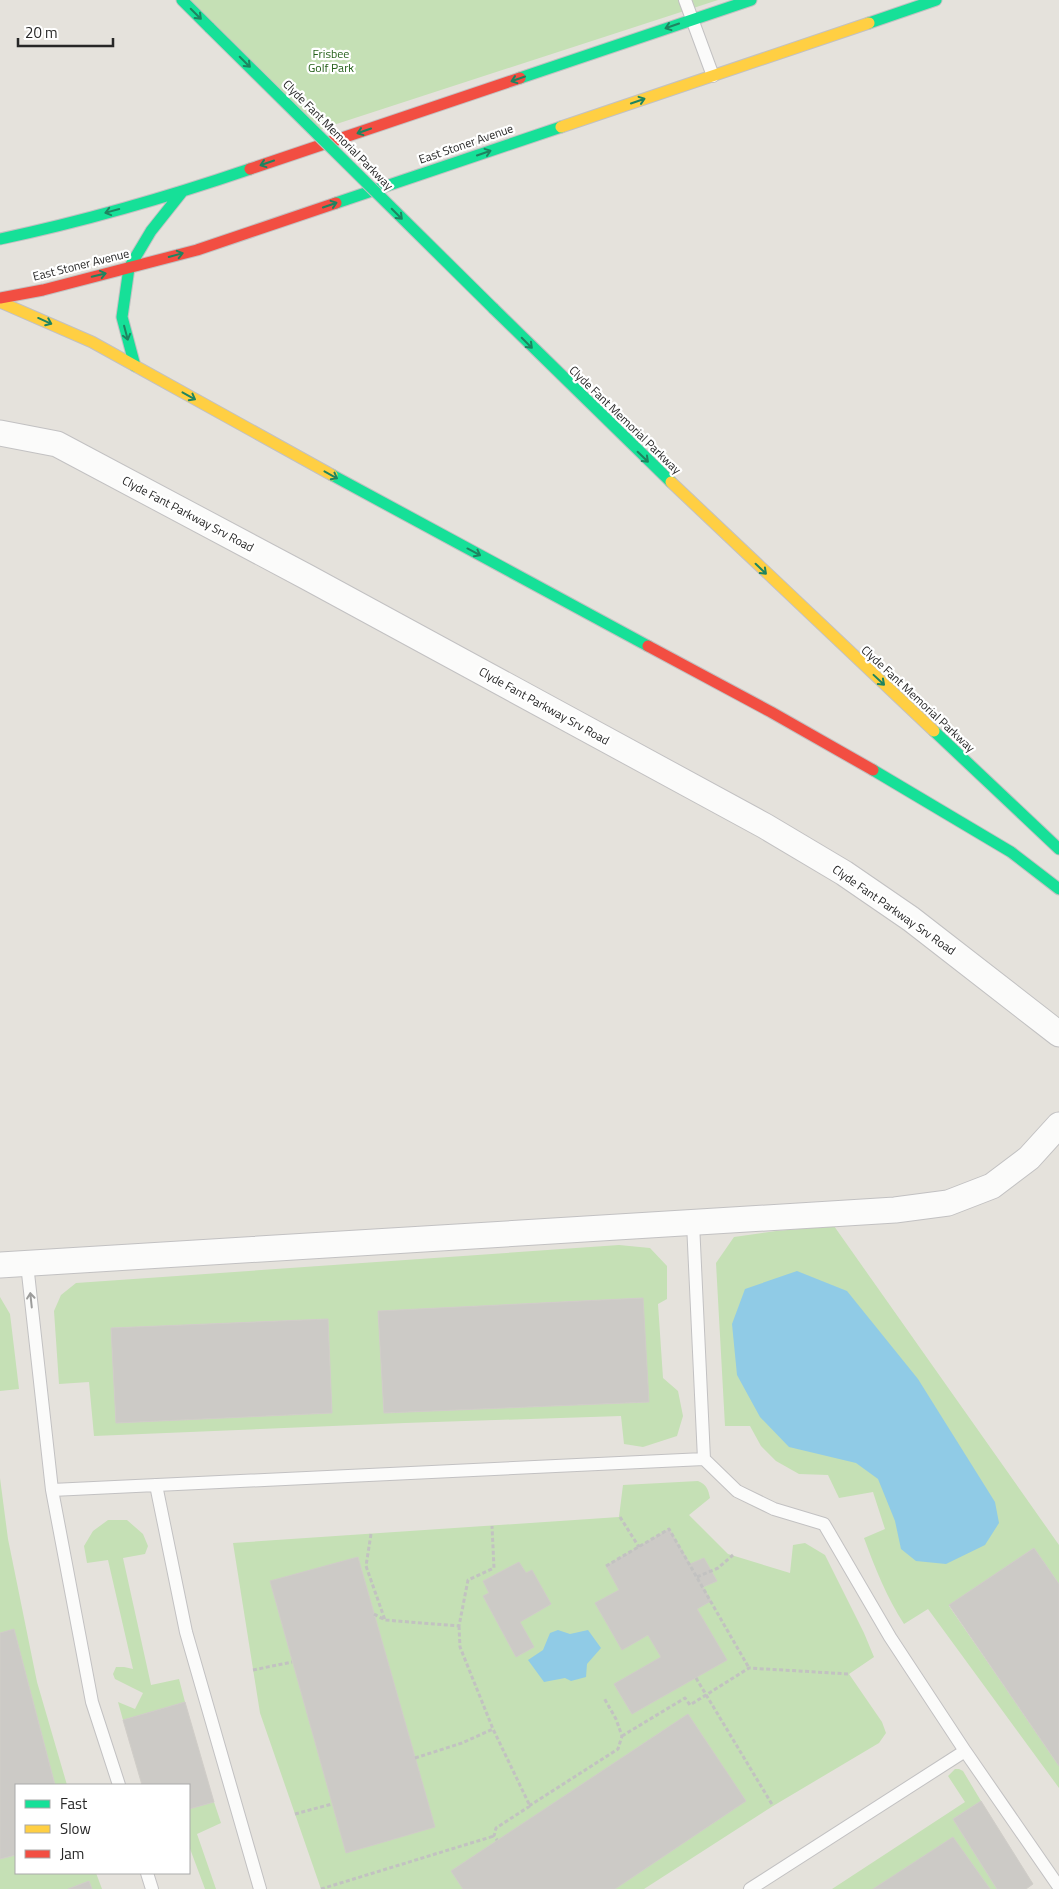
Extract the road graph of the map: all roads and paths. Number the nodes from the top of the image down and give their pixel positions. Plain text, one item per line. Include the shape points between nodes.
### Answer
1 (182, 0) edge
2 (685, 0) edge
3 (751, 0) edge
4 (936, 0) edge
5 (692, 19) junction
6 (713, 76) junction
7 (182, 192) junction
8 (0, 238) edge
9 (129, 268) junction
10 (0, 300) edge
11 (135, 366) junction
12 (0, 433) edge
13 (1059, 849) edge
14 (1059, 889) edge
15 (1059, 1034) edge
16 (1059, 1125) edge
17 (693, 1222) junction
18 (27, 1264) junction
19 (0, 1265) edge
20 (704, 1459) junction
21 (156, 1484) junction
22 (52, 1490) junction
23 (620, 1517) dead end
24 (492, 1526) dead end
25 (371, 1534) dead end
26 (640, 1547) junction
27 (733, 1555) dead end
28 (606, 1566) dead end
29 (697, 1578) junction
30 (374, 1614) dead end
31 (385, 1620) junction
32 (459, 1626) junction
33 (292, 1662) dead end
34 (749, 1668) junction
35 (253, 1670) dead end
36 (849, 1674) dead end
37 (696, 1678) dead end
38 (706, 1695) junction
39 (604, 1698) dead end
40 (493, 1728) junction
41 (622, 1736) junction
42 (965, 1751) junction
43 (415, 1758) dead end
44 (119, 1784) edge
45 (332, 1804) dead end
46 (773, 1806) dead end
47 (528, 1807) junction
48 (295, 1814) dead end
49 (494, 1836) junction
50 (497, 1840) dead end
51 (147, 1874) edge
52 (1059, 1887) edge
53 (152, 1889) edge
54 (260, 1889) edge
55 (322, 1889) edge
56 (750, 1889) edge

1 -> 13 main road, Clyde Fant Memorial Parkway, bridge via 656,469
2 - 5 lane
3 - 5 main road
4 - 6 main road, East Stoner Avenue
5 - 6 lane
5 -> 7 main road
9 -> 6 main road, East Stoner Avenue via 197,250
7 -> 8 main road
7 - 9 main road via 151,231
10 -> 9 main road, East Stoner Avenue
9 -> 11 main road via 122,317
10 -> 11 main road via 92,342
11 -> 14 main road via 780,717 1010,852
12 - 15 street, Clyde Fant Parkway Srv Road via 57,444 765,826 844,873 911,919
16 - 17 street via 1029,1158 992,1186 948,1203 895,1210
17 - 18 street
17 - 20 lane
18 - 19 street
22 -> 18 lane
20 - 21 lane
20 - 42 lane via 737,1491 774,1509 824,1524 890,1637
21 - 22 lane
21 - 54 lane via 186,1632
22 - 44 lane via 92,1702
23 - 26 path
24 - 32 path via 494,1568 468,1580
25 - 31 path via 366,1566
26 - 28 path
26 - 29 path via 670,1529
27 - 29 path via 718,1568
29 - 34 path
30 - 31 path
31 - 32 path
32 - 40 path via 460,1647
33 - 35 path
34 - 36 path
34 - 38 path
37 - 38 path
38 - 41 path via 690,1705 685,1698
38 - 46 path
39 - 41 path
40 - 43 path via 462,1743
40 - 47 path
41 - 47 path via 618,1749
42 - 52 lane
42 - 56 lane
45 - 48 path
47 - 49 path via 496,1828
49 - 50 path
49 - 55 path
51 - 53 lane

